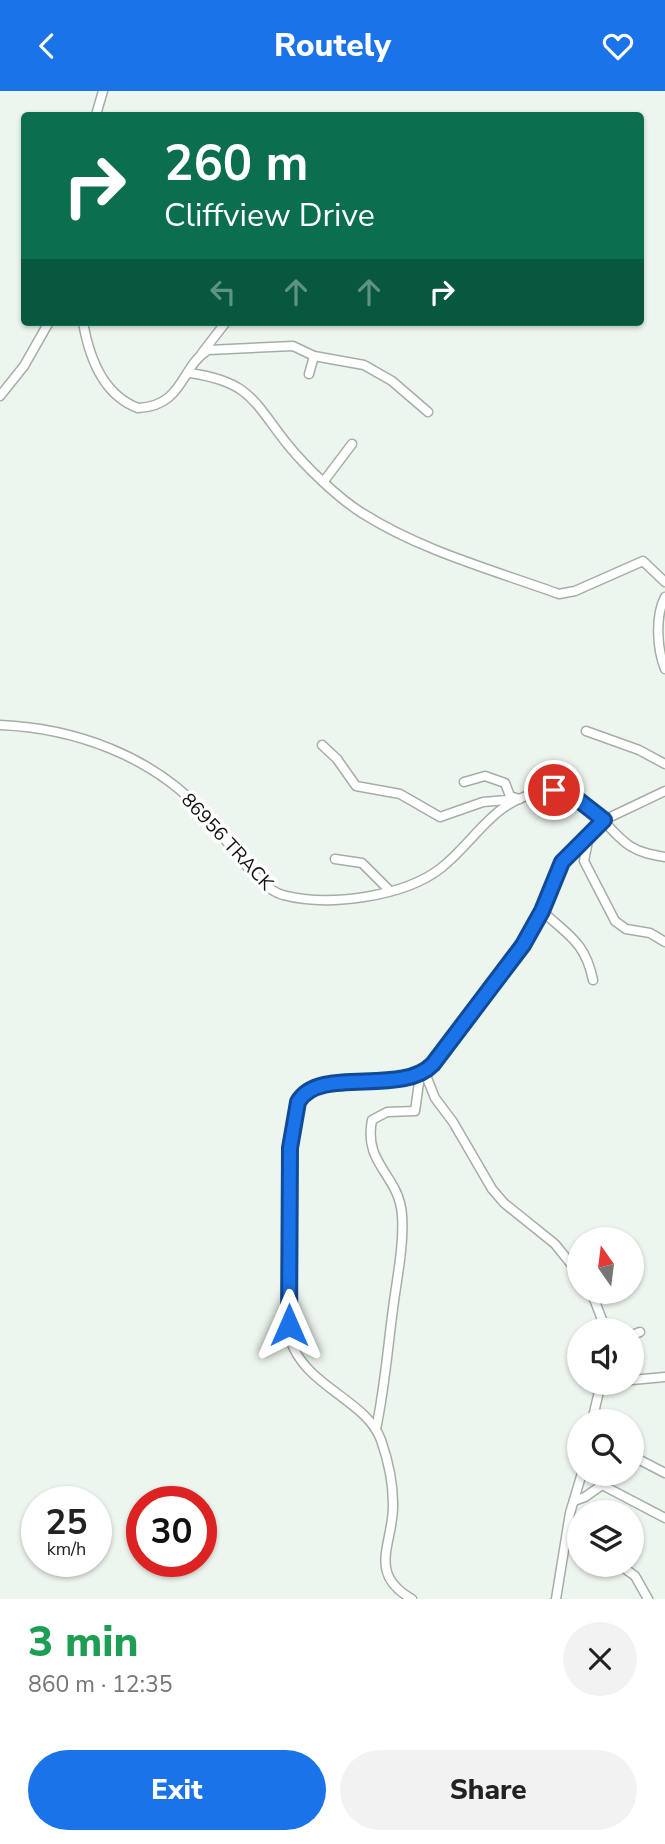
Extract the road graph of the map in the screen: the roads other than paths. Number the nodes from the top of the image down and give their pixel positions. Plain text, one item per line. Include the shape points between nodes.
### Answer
1 (103, 91) edge
2 (97, 112) edge
3 (47, 326) edge
4 (84, 326) edge
5 (223, 326) edge
6 (314, 356) junction
7 (196, 363) junction
8 (190, 373) junction
9 (309, 375) dead end
10 (0, 395) edge
11 (428, 412) dead end
12 (352, 444) dead end
13 (324, 481) junction
14 (665, 582) edge
15 (665, 597) edge
16 (665, 670) edge
17 (0, 725) edge
18 (586, 731) dead end
19 (323, 745) dead end
20 (665, 764) edge
21 (464, 782) dead end
22 (665, 791) edge
23 (519, 799) junction
24 (604, 820) junction
25 (590, 833) junction
26 (665, 857) edge
27 (335, 859) dead end
28 (390, 891) junction
29 (542, 911) junction
30 (665, 942) edge
31 (593, 980) dead end
32 (423, 1074) junction
33 (567, 1259) edge
34 (665, 1377) edge
35 (644, 1379) edge
36 (376, 1429) junction
37 (644, 1462) edge
38 (665, 1473) edge
39 (576, 1500) edge
40 (631, 1500) edge
41 (644, 1507) edge
42 (665, 1518) edge
43 (567, 1539) edge
44 (636, 1577) edge
45 (412, 1599) edge
46 (556, 1599) edge
47 (648, 1599) edge

1 - 2 street
3 - 10 street via 24,366
4 - 8 street via 97,372 128,405 158,404
5 - 7 street
6 - 7 street via 293,346 253,346 208,350
6 - 9 street
6 - 11 street via 364,365 392,381
7 - 8 street
8 - 13 street via 224,379 256,400 286,442
12 - 13 street
13 - 14 street via 362,513 425,545 559,594 643,561
15 - 16 street via 660,607
17 - 28 street, 86956 TRACK via 96,741 171,782 265,884 282,895 338,899
18 - 20 street
19 - 23 street via 356,786 400,794 435,816 483,802
21 - 23 street via 485,776 505,783 510,796
22 - 24 street
23 - 24 street, 86956 TRACK via 563,792 583,801
23 - 28 street, 86956 TRACK via 484,822 434,873
24 - 25 street
24 - 26 street, 86956 TRACK via 631,847
25 - 29 street via 562,862
25 - 30 street via 584,861 606,908 620,926
27 - 28 street via 362,863
29 - 31 street via 579,943
29 - 32 street via 523,945
32 - 33 street via 492,1189
32 - 36 street via 415,1111 380,1114 371,1127 372,1155 388,1175 402,1214
32 - 36 street via 401,1080 351,1081 307,1091 298,1102 290,1148 292,1349 307,1369
34 - 35 street
36 - 45 street via 393,1492 385,1565 394,1586
37 - 38 street
39 - 40 street via 602,1485
41 - 42 street
43 - 46 street
44 - 47 street

